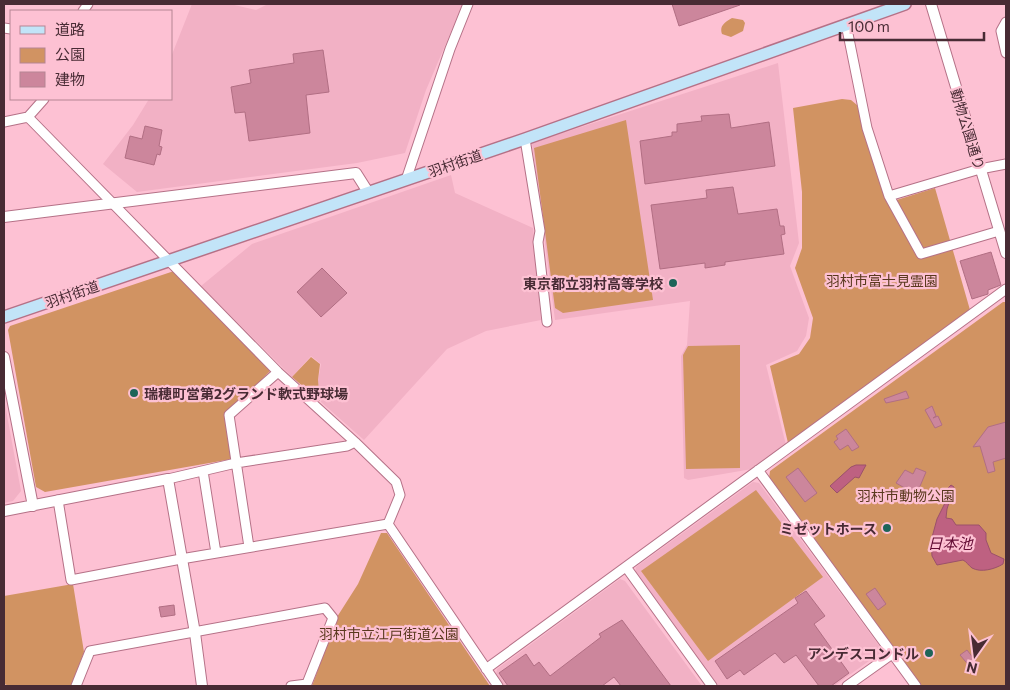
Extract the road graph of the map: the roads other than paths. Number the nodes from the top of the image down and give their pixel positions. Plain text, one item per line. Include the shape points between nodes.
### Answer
1 (468, 4) edge
2 (905, 4) edge
3 (931, 4) edge
4 (1006, 22) edge
5 (846, 24) junction
6 (1006, 53) edge
7 (43, 100) edge
8 (28, 117) junction
9 (4, 122) edge
10 (525, 139) junction
11 (1006, 164) edge
12 (980, 169) junction
13 (406, 180) junction
14 (368, 192) junction
15 (889, 196) junction
16 (112, 202) junction
17 (4, 217) edge
18 (999, 231) junction
19 (1006, 253) edge
20 (168, 261) junction
21 (1006, 290) edge
22 (4, 317) edge
23 (547, 322) dead end
24 (4, 357) edge
25 (278, 372) junction
26 (355, 442) junction
27 (236, 463) junction
28 (758, 470) junction
29 (203, 471) junction
30 (168, 479) junction
31 (58, 500) junction
32 (33, 506) junction
33 (4, 512) edge
34 (388, 524) junction
35 (249, 547) junction
36 (216, 553) junction
37 (181, 559) junction
38 (626, 567) junction
39 (195, 633) junction
40 (892, 654) junction
41 (486, 669) junction
42 (306, 685) edge
43 (76, 686) edge
44 (202, 686) edge
45 (291, 686) edge
46 (498, 686) edge
47 (712, 686) edge
48 (847, 686) edge
49 (916, 686) edge

1 - 13 street
2 - 5 main road, 羽村街道
3 - 12 street, 動物公園通り
4 - 6 street via 1002,32
5 - 10 main road, 羽村街道
5 - 15 street via 867,128
7 - 8 street
8 - 9 street
8 - 16 street
10 - 13 main road, 羽村街道
10 - 23 street via 540,232 538,242
11 - 12 street
12 - 15 street
12 - 18 street, 動物公園通り
13 - 14 main road, 羽村街道
14 - 16 street via 356,173
14 - 20 main road, 羽村街道
15 - 18 street via 921,254
16 - 17 street
16 - 20 street
18 - 19 street, 動物公園通り
20 - 22 main road, 羽村街道
20 - 25 street
21 - 28 street
24 - 32 street
25 - 26 street
25 - 27 street via 229,416
26 - 27 street via 347,446
26 - 34 street via 396,482 400,494
27 - 29 street
27 - 35 street
28 - 38 street
28 - 40 street
29 - 30 street
29 - 36 street
30 - 31 street
30 - 37 street
31 - 32 street
31 - 37 street via 72,580
32 - 33 street
34 - 35 street
34 - 41 street
35 - 36 street
36 - 37 street
37 - 39 street
38 - 41 street
38 - 47 street
39 - 42 street via 325,608 333,618
39 - 43 street via 90,651
39 - 44 street
40 - 48 street
40 - 49 street
41 - 46 street
42 - 45 street

